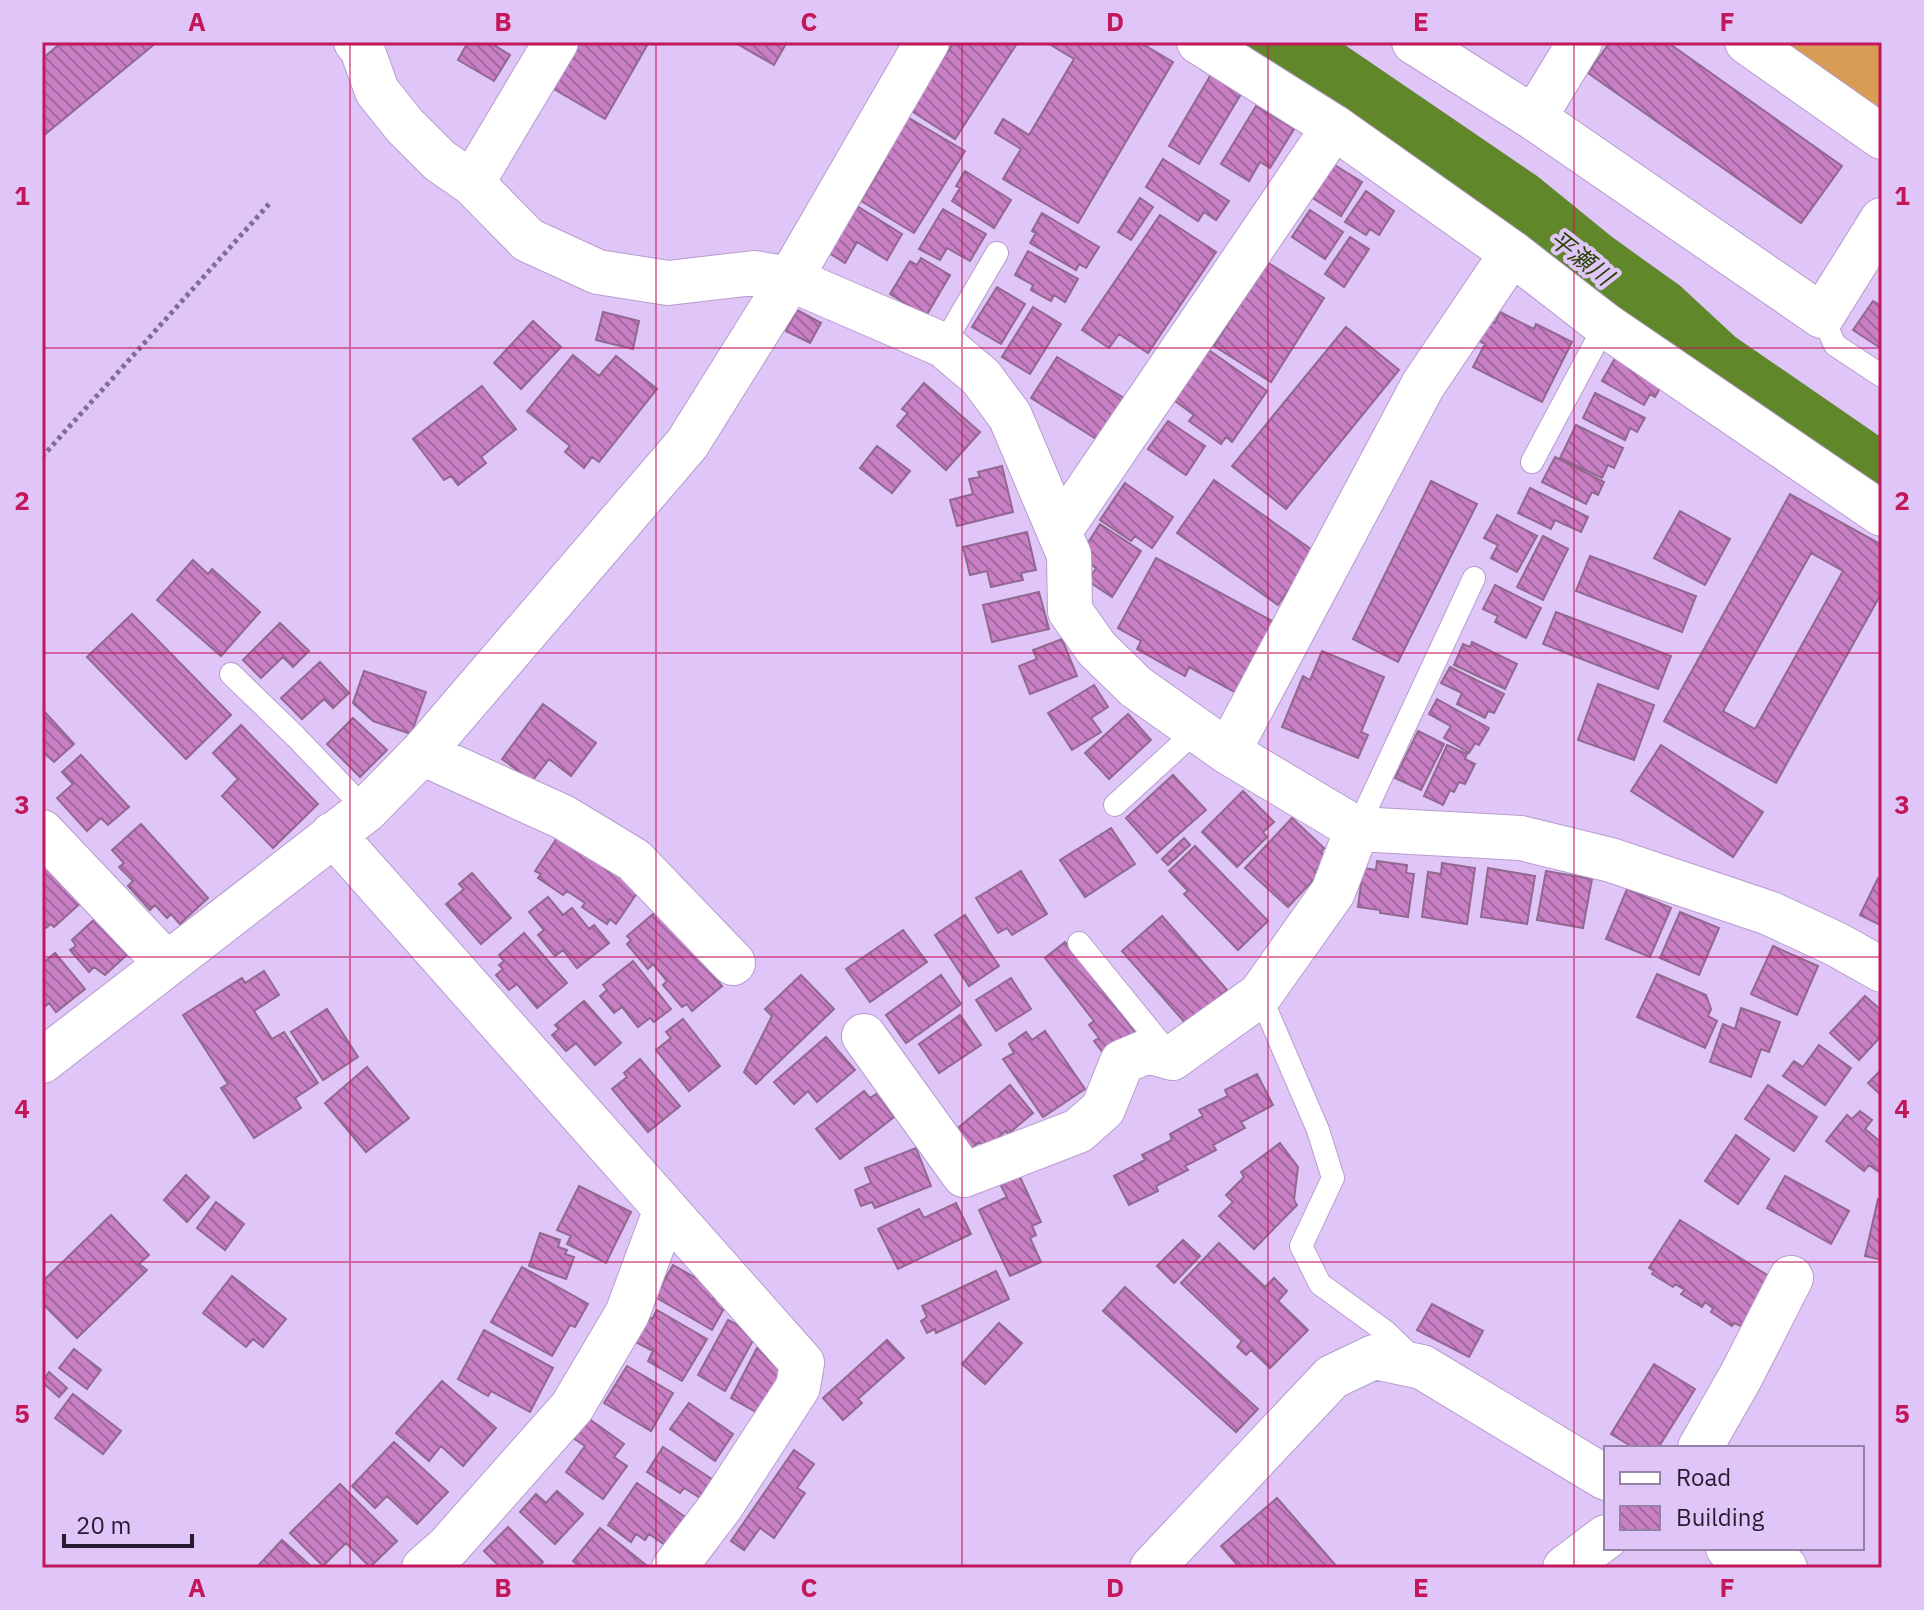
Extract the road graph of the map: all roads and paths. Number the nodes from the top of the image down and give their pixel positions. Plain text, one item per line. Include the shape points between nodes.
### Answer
1 (356, 42) edge
2 (556, 42) edge
3 (927, 42) edge
4 (1199, 42) edge
5 (1414, 42) edge
6 (1580, 42) edge
7 (1747, 42) edge
8 (1534, 118) junction
9 (1334, 127) junction
10 (1882, 137) edge
11 (472, 183) junction
12 (269, 204) dead end
13 (1882, 220) edge
14 (997, 253) dead end
15 (1512, 253) junction
16 (790, 279) junction
17 (1822, 316) junction
18 (1605, 325) junction
19 (943, 345) junction
20 (1882, 376) edge
21 (42, 457) edge
22 (1532, 462) dead end
23 (1882, 514) edge
24 (1059, 532) junction
25 (1474, 578) dead end
26 (231, 674) dead end
27 (1212, 741) junction
28 (422, 753) junction
29 (1115, 805) dead end
30 (349, 822) junction
31 (1357, 829) junction
32 (42, 832) edge
33 (1079, 943) dead end
34 (166, 963) junction
35 (733, 963) dead end
36 (1882, 970) edge
37 (1260, 995) junction
38 (864, 1036) dead end
39 (1172, 1058) junction
40 (42, 1061) edge
41 (666, 1209) junction
42 (1791, 1278) dead end
43 (1422, 1367) junction
44 (1701, 1446) edge
45 (1604, 1477) edge
46 (1604, 1539) edge
47 (1734, 1550) edge
48 (1166, 1563) edge
49 (424, 1568) edge
50 (674, 1568) edge
51 (1565, 1568) edge
52 (1785, 1568) edge

1 - 11 street via 377,91 405,126
2 - 11 street
3 - 16 street
4 - 9 street
5 - 8 street
6 - 8 street
7 - 10 street
8 - 17 street
9 - 15 street
9 - 24 street
11 - 16 street via 528,240 598,272 668,283 754,273
12 - 21 path
13 - 17 street
14 - 19 lane
15 - 18 street
15 - 27 street via 1423,385
16 - 19 street
16 - 28 street via 687,444
17 - 20 lane via 1835,345
18 - 22 lane
18 - 23 street
19 - 24 street via 981,377 1010,416
24 - 27 street via 1069,555 1070,611 1097,649 1136,687
25 - 31 lane
26 - 30 lane via 296,737
27 - 29 lane
27 - 31 street
28 - 30 street
28 - 35 street via 563,817 634,860
30 - 34 street
30 - 41 street
31 - 36 street via 1521,838 1611,860 1769,913
31 - 37 street via 1333,892
32 - 34 street
33 - 39 lane
34 - 40 street
37 - 39 street
37 - 43 lane via 1333,1178 1301,1246 1320,1284 1386,1332
38 - 39 street via 964,1175 1078,1131 1103,1109 1122,1062 1148,1051
41 - 49 street via 627,1314 572,1407
41 - 50 street via 802,1363 798,1387
42 - 44 street
43 - 45 street
43 - 48 street via 1374,1357 1332,1377
46 - 51 street
47 - 52 street

